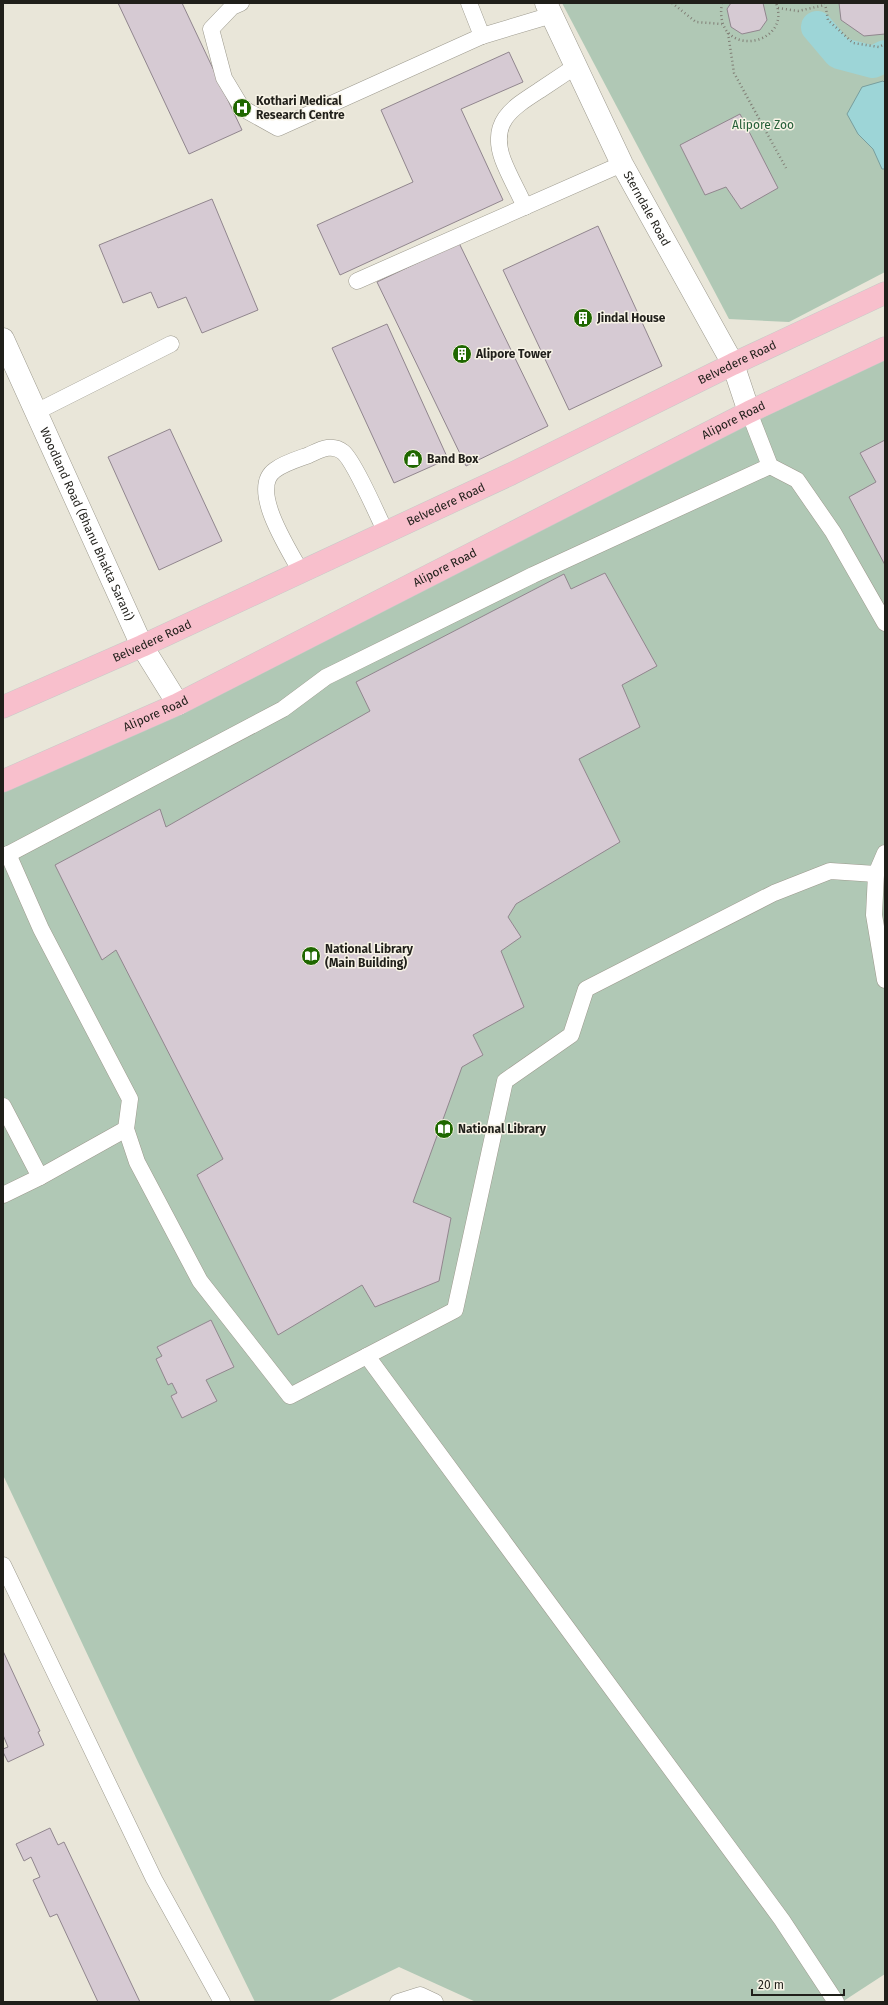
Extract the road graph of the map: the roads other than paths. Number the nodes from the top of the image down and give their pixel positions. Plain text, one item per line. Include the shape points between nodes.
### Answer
1 (241, 3) edge
2 (469, 3) edge
3 (549, 9) edge
4 (482, 36) junction
5 (576, 66) junction
6 (622, 164) junction
7 (525, 207) junction
8 (357, 281) dead end
9 (885, 293) edge
10 (3, 339) edge
11 (171, 344) dead end
12 (885, 348) edge
13 (733, 364) junction
14 (36, 412) junction
15 (749, 412) junction
16 (770, 466) junction
17 (386, 533) junction
18 (301, 572) junction
19 (885, 623) edge
20 (142, 646) junction
21 (178, 704) junction
22 (3, 707) edge
23 (3, 781) edge
24 (885, 853) edge
25 (6, 856) edge
26 (876, 874) junction
27 (885, 980) edge
28 (3, 1106) edge
29 (126, 1129) junction
30 (40, 1177) junction
31 (3, 1195) edge
32 (368, 1356) junction
33 (3, 1565) edge
34 (222, 2002) edge
35 (398, 2002) edge
36 (435, 2002) edge
37 (836, 2002) edge

1 - 4 lane via 232,7 211,29 224,78 242,108 278,128
2 - 4 lane
3 - 4 lane
3 - 5 street, Sterndale Road
5 - 6 street, Sterndale Road
5 - 7 lane via 519,103 507,114 500,126 499,141 503,159
6 - 7 lane
6 - 13 street, Sterndale Road
7 - 8 lane
9 - 13 highway, Belvedere Road
10 - 14 street, Woodland Road (Bhanu Bhakta Sarani)
11 - 14 lane
12 - 15 highway, Alipore Road
13 - 15 street, Sterndale Road
13 - 17 highway, Belvedere Road
14 - 20 street, Woodland Road (Bhanu Bhakta Sarani)
15 - 16 lane
15 - 21 highway, Alipore Road
16 - 19 lane via 797,480 833,532
16 - 25 lane via 533,575 326,677 283,708
17 - 18 highway, Belvedere Road
17 - 18 lane via 349,459 338,448 328,447 289,463 274,470 268,478 266,499 273,519
18 - 20 highway, Belvedere Road
20 - 21 street, Woodland Road (Bhanu Bhakta Sarani)
20 - 22 highway, Belvedere Road
21 - 23 highway, Alipore Road
24 - 26 lane
25 - 29 lane via 41,929 130,1099
26 - 27 lane via 874,915
26 - 32 lane via 830,871 774,893 586,989 571,1035 504,1081 455,1310
28 - 30 lane
29 - 30 lane
29 - 32 lane via 137,1162 200,1281 290,1396
30 - 31 lane
32 - 37 lane via 782,1920
33 - 34 lane via 154,1879
35 - 36 lane via 420,1995

